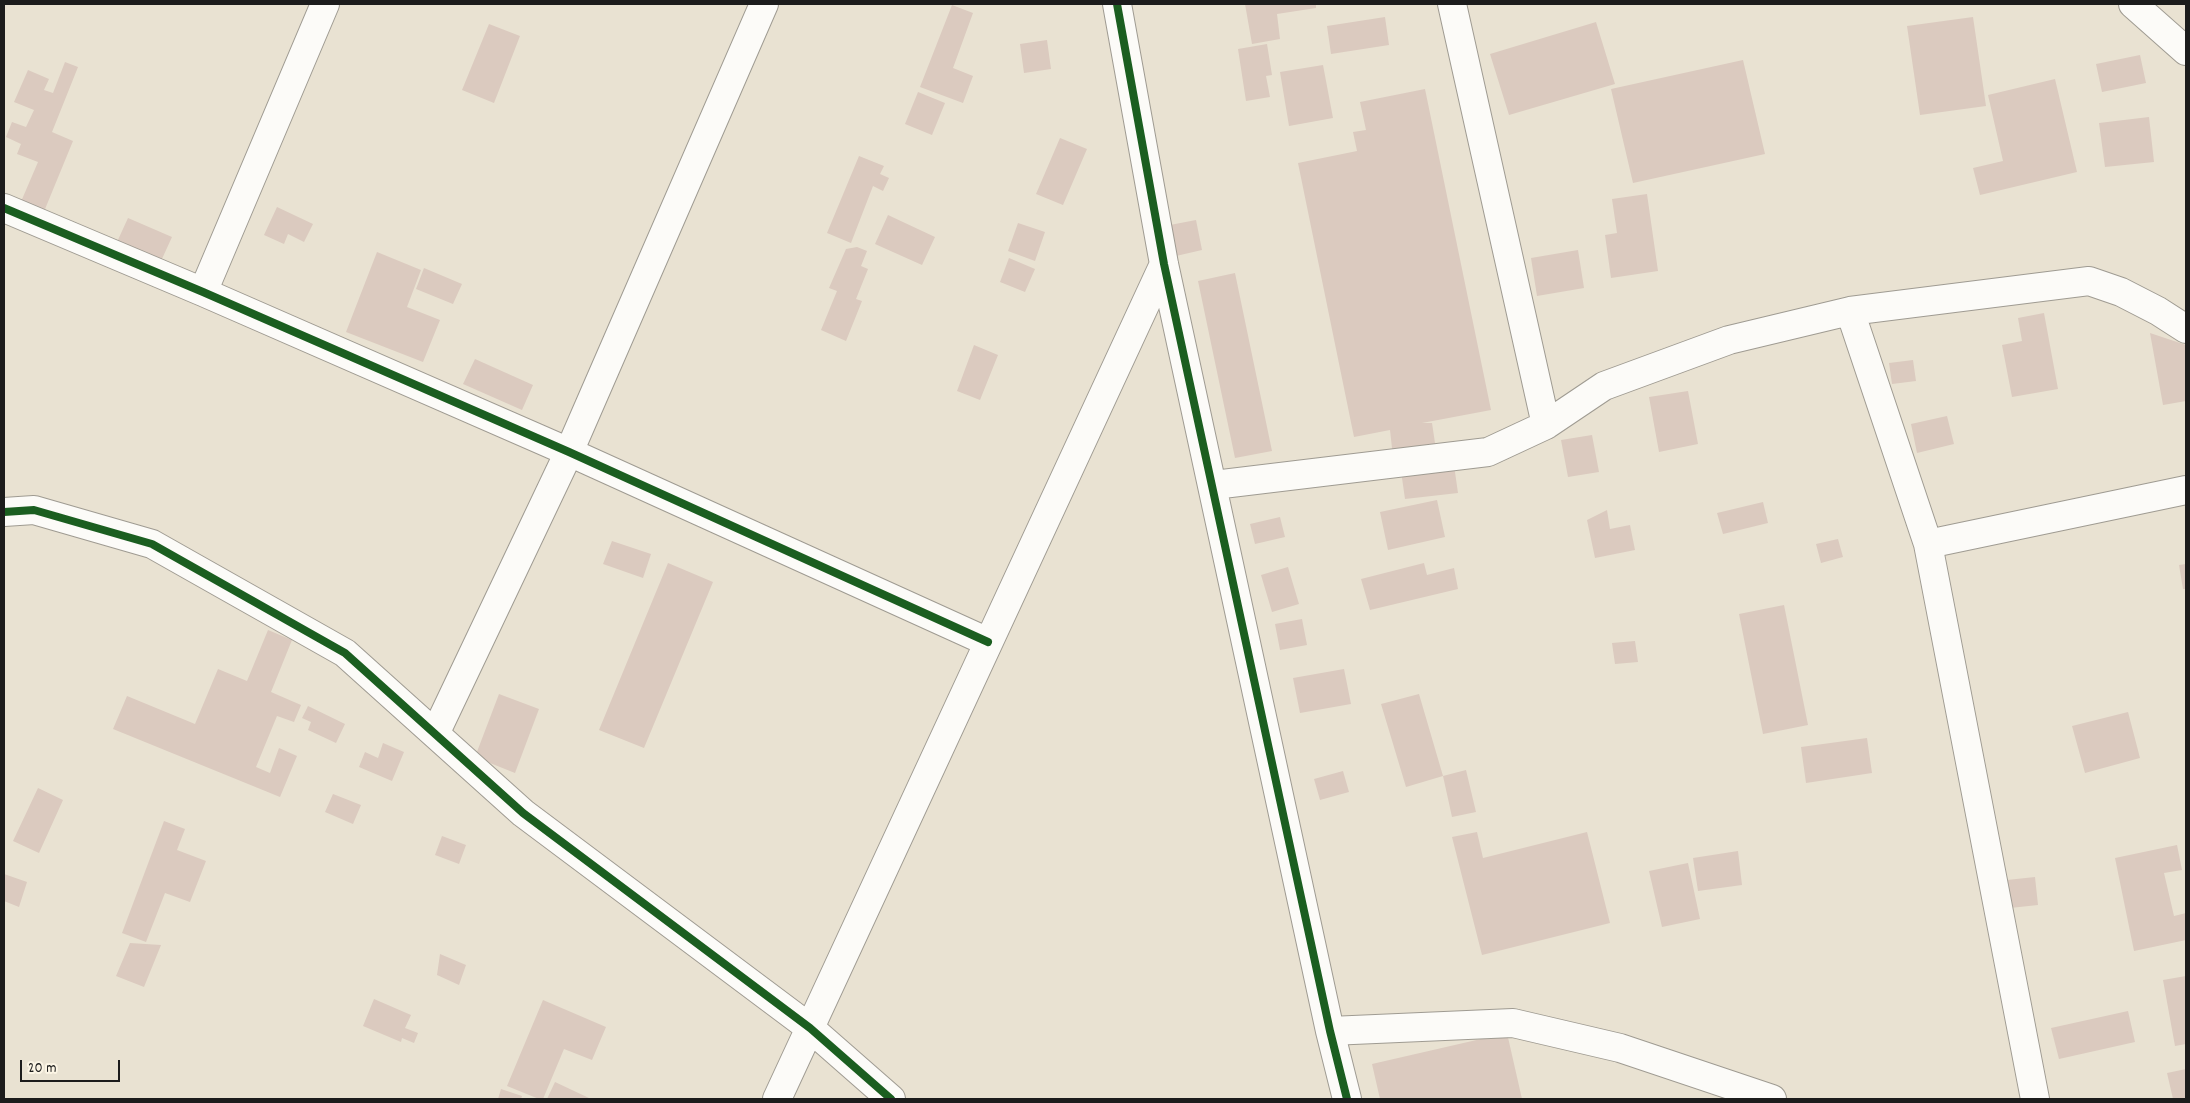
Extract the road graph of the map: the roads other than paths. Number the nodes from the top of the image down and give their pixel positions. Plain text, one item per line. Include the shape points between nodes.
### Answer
1 (326, 4) edge
2 (764, 4) edge
3 (1117, 4) edge
4 (1452, 4) edge
5 (2133, 4) edge
6 (2186, 51) edge
7 (4, 208) edge
8 (1164, 264) junction
9 (203, 292) junction
10 (1850, 311) junction
11 (2186, 329) edge
12 (1546, 425) junction
13 (569, 452) junction
14 (1214, 485) junction
15 (2186, 490) edge
16 (4, 512) edge
17 (1928, 544) junction
18 (988, 642) junction
19 (435, 734) junction
20 (810, 1028) junction
21 (1330, 1031) junction
22 (777, 1099) edge
23 (891, 1099) edge
24 (1347, 1099) edge
25 (1772, 1099) edge
26 (2035, 1099) edge

1 - 9 street
2 - 13 street
3 - 8 street
4 - 12 street
5 - 6 street
7 - 9 street
8 - 14 street
8 - 18 street
9 - 13 street
10 - 11 street via 2088,281 2121,292
10 - 12 street via 1729,340 1604,386
10 - 17 street
12 - 14 street via 1488,452
13 - 18 street
13 - 19 street
14 - 21 street
15 - 17 street
16 - 19 street via 34,510 152,544 345,652
17 - 26 street
18 - 20 street
19 - 20 street via 523,813
20 - 22 street
20 - 23 street
21 - 24 street
21 - 25 street via 1513,1023 1620,1048

